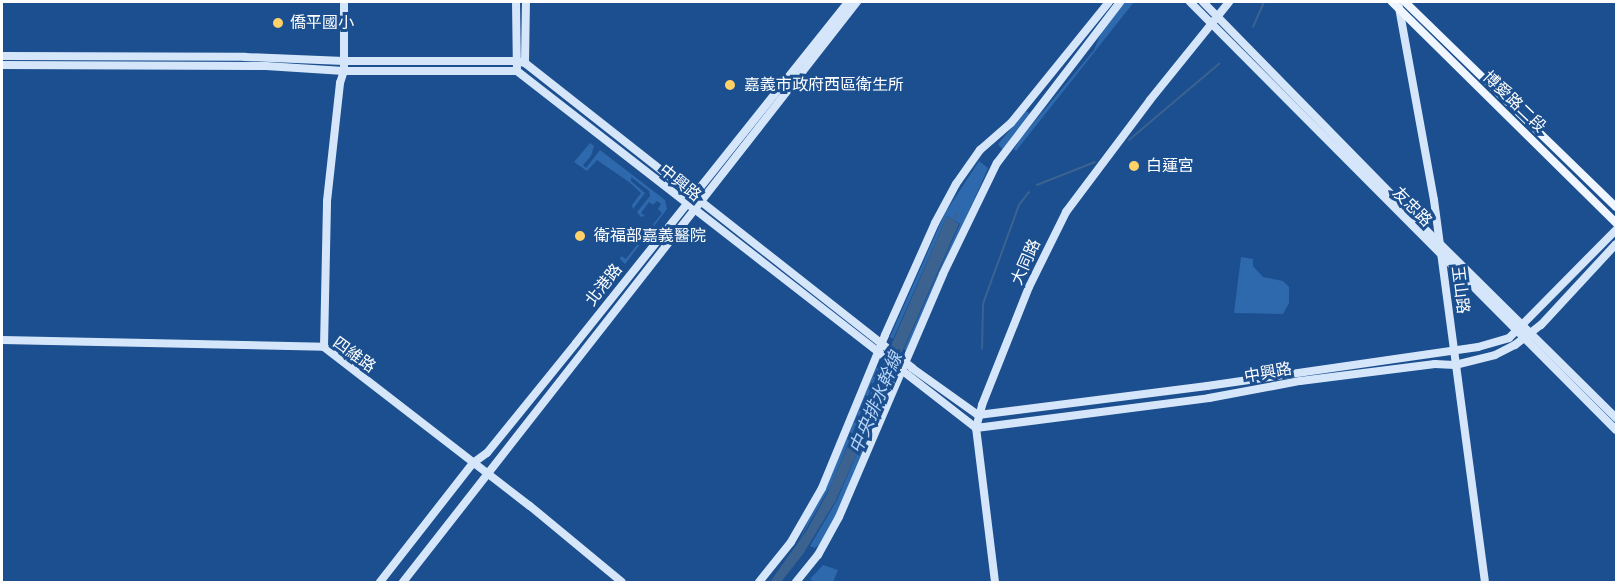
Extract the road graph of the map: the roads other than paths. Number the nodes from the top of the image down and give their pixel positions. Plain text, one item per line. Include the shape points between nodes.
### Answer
1 (344, 2) edge
2 (516, 2) edge
3 (526, 2) edge
4 (848, 2) edge
5 (857, 2) edge
6 (1109, 2) edge
7 (1120, 2) edge
8 (1190, 2) edge
9 (1203, 2) edge
10 (1229, 2) edge
11 (1392, 2) edge
12 (1398, 2) edge
13 (1405, 2) edge
14 (1402, 13) junction
15 (1217, 17) junction
16 (1211, 25) junction
17 (2, 56) edge
18 (344, 61) junction
19 (515, 61) junction
20 (525, 63) junction
21 (2, 65) edge
22 (344, 71) junction
23 (517, 71) junction
24 (693, 195) junction
25 (703, 202) junction
26 (686, 204) junction
27 (1617, 207) edge
28 (694, 212) junction
29 (1617, 223) edge
30 (1617, 230) edge
31 (1617, 244) edge
32 (1441, 245) junction
33 (1442, 255) junction
34 (1519, 328) junction
35 (1527, 336) junction
36 (2, 340) edge
37 (884, 345) junction
38 (324, 347) junction
39 (1453, 351) junction
40 (881, 354) junction
41 (905, 362) junction
42 (1455, 365) junction
43 (901, 371) junction
44 (978, 415) junction
45 (1617, 418) edge
46 (976, 428) junction
47 (1617, 430) edge
48 (474, 464) junction
49 (487, 476) junction
50 (380, 582) edge
51 (403, 582) edge
52 (622, 582) edge
53 (759, 582) edge
54 (796, 582) edge
55 (995, 582) edge
56 (1485, 582) edge

1 - 18 street
2 - 19 street
3 - 20 street
4 - 24 street, 北港路
5 - 25 street, 北港路
6 - 37 street via 1011,123 980,150 942,208
7 - 41 street via 997,163
8 - 16 street, 友忠路
9 - 15 street, 友忠路
10 - 15 street, 大同路
11 - 14 main road, 博愛路二段
12 - 14 street, 玉山路
13 - 27 main road, 博愛路二段
14 - 29 main road, 博愛路二段
14 - 32 street, 玉山路
15 - 16 street, 大同路
15 - 32 street, 友忠路
16 - 33 street, 友忠路
16 - 44 street, 大同路 via 1064,217 1029,287
17 - 18 street
18 - 19 street
18 - 22 street
19 - 20 street
19 - 23 street
20 - 23 street
20 - 24 street, 中興路
21 - 22 street via 266,66
22 - 23 street
22 - 38 street via 327,201
23 - 26 street, 中興路
24 - 25 street, 中興路
24 - 26 street, 北港路
25 - 28 street, 北港路
25 - 37 street, 中興路
26 - 28 street, 中興路
26 - 48 street, 北港路 via 487,453
28 - 40 street, 中興路
28 - 49 street, 北港路
30 - 34 street, 中興路
31 - 35 street, 中興路
32 - 33 street, 玉山路
32 - 34 street, 友忠路
33 - 34 street, 友忠路
33 - 39 street, 玉山路
34 - 35 street, 友忠路
34 - 39 street, 中興路 via 1509,338
35 - 42 street, 中興路 via 1495,356
35 - 45 street, 友忠路
35 - 47 street, 友忠路
36 - 38 street, 四維路
37 - 40 street
37 - 41 street, 中興路
38 - 48 street, 四維路
39 - 42 street, 玉山路
39 - 44 street, 中興路
40 - 43 street, 中興路
40 - 53 street via 815,502 791,542
41 - 43 street
41 - 44 street
42 - 46 street, 中興路 via 1435,364 1300,381 1209,398
42 - 56 street, 玉山路
43 - 46 street
43 - 54 street via 839,517 818,555
44 - 46 street, 大同路
46 - 55 street, 大同路
48 - 49 street, 四維路
48 - 50 street, 北港路
49 - 51 street, 北港路
49 - 52 street, 四維路

